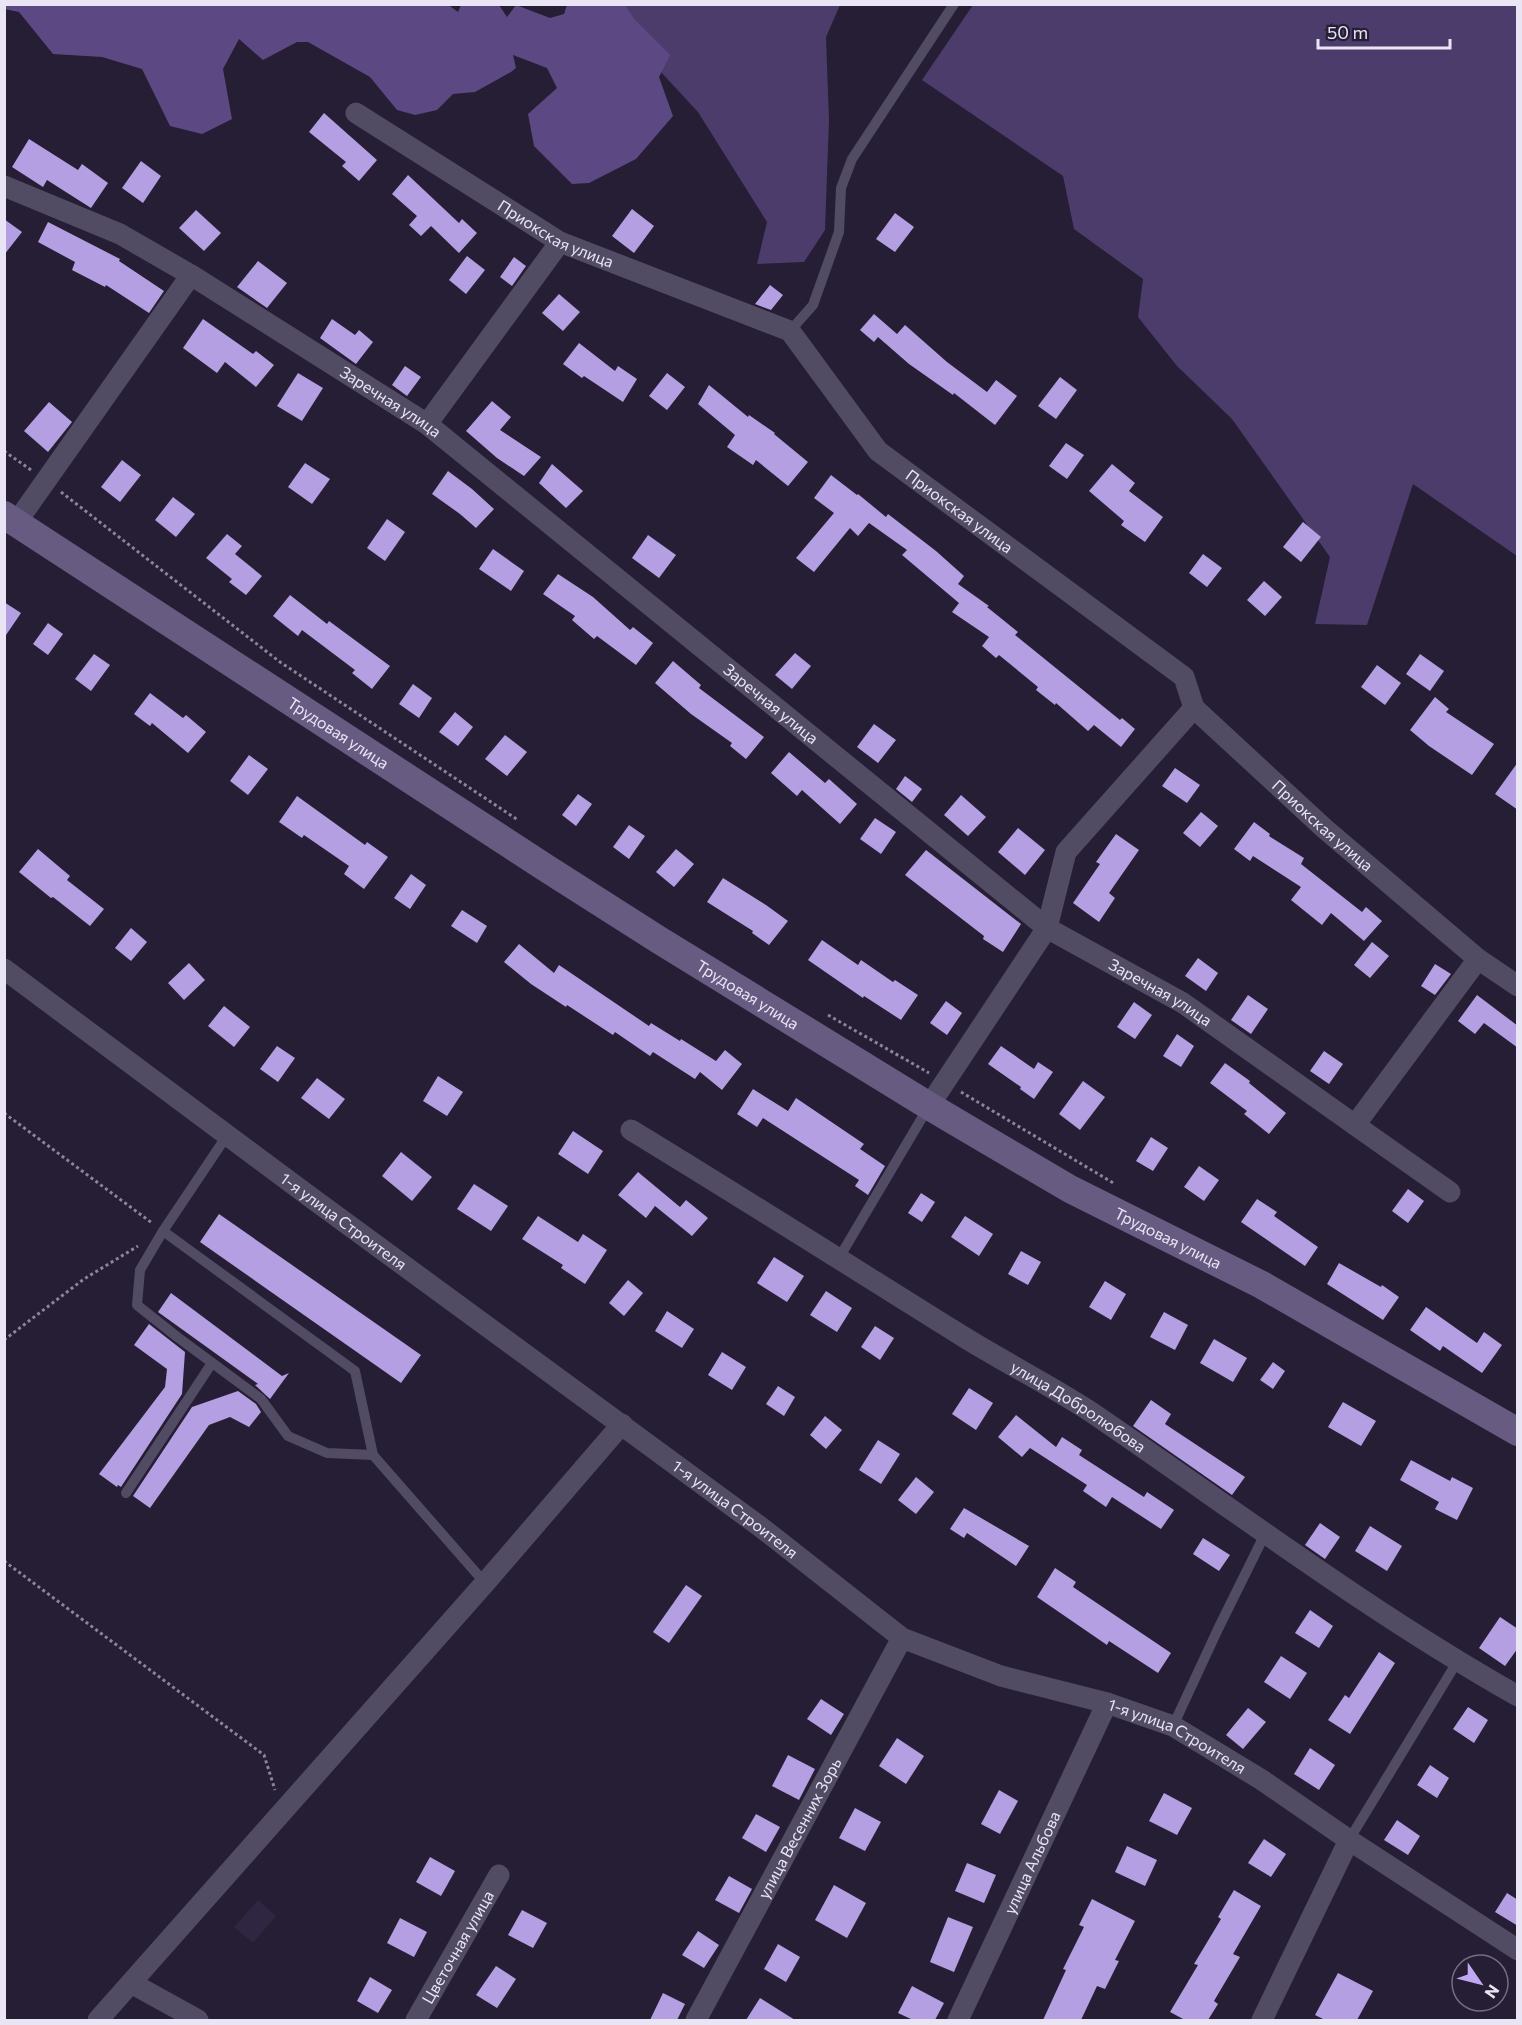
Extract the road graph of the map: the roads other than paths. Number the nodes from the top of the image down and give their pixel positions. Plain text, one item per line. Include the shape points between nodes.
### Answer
1 (954, 4) edge
2 (356, 113) dead end
3 (4, 186) edge
4 (560, 242) junction
5 (191, 275) junction
6 (790, 331) junction
7 (427, 424) junction
8 (10, 519) edge
9 (1194, 708) junction
10 (1047, 928) junction
11 (1478, 959) junction
12 (4, 969) edge
13 (1518, 986) edge
14 (929, 1106) junction
15 (1355, 1125) junction
16 (631, 1130) dead end
17 (228, 1134) junction
18 (1450, 1192) dead end
19 (163, 1231) junction
20 (839, 1258) junction
21 (212, 1363) junction
22 (622, 1424) junction
23 (1518, 1432) edge
24 (373, 1455) junction
25 (126, 1493) dead end
26 (1265, 1534) junction
27 (485, 1584) junction
28 (902, 1638) junction
29 (1457, 1662) junction
30 (1518, 1696) edge
31 (1107, 1703) junction
32 (1173, 1726) junction
33 (1349, 1840) junction
34 (499, 1875) dead end
35 (1518, 1950) edge
36 (131, 1983) junction
37 (98, 2020) edge
38 (198, 2020) edge
39 (416, 2020) edge
40 (696, 2020) edge
41 (958, 2020) edge
42 (1262, 2020) edge

1 - 6 lane via 852,159 841,188 839,232 821,284 813,305
2 - 4 street, Приокская улица
3 - 5 street, Заречная улица via 120,234
4 - 6 street, Приокская улица
4 - 7 street
5 - 7 street, Заречная улица
5 - 8 street via 46,480
6 - 9 street, Приокская улица via 878,451 1184,677
7 - 10 street, Заречная улица
8 - 14 street, Трудовая улица via 659,940
9 - 10 street via 1066,852
9 - 11 street, Приокская улица via 1325,829
10 - 14 street
10 - 15 street, Заречная улица via 1183,1003
11 - 13 street, Приокская улица
11 - 15 street
12 - 17 street, 1-я улица Строителя
14 - 20 lane
14 - 23 street, Трудовая улица via 1070,1189 1262,1285
15 - 18 street, Заречная улица
16 - 20 street, улица Добролюбова
17 - 19 lane
17 - 22 street, 1-я улица Строителя
19 - 21 lane via 140,1270 137,1305
19 - 24 lane via 355,1371
20 - 26 street, улица Добролюбова via 1088,1410
21 - 24 lane via 261,1399 288,1436 327,1453
21 - 25 lane
22 - 27 street
22 - 28 street, 1-я улица Строителя
24 - 27 lane
26 - 29 street, улица Добролюбова
26 - 32 lane
27 - 36 street
28 - 31 street, 1-я улица Строителя via 1000,1676
28 - 40 street, улица Весенних Зорь
29 - 30 street, улица Добролюбова
29 - 33 lane
31 - 32 street, 1-я улица Строителя
31 - 41 street, улица Альбова
32 - 33 street, 1-я улица Строителя via 1262,1780
33 - 35 street, 1-я улица Строителя
33 - 42 street
34 - 39 street, Цветочная улица
36 - 37 street
36 - 38 street

